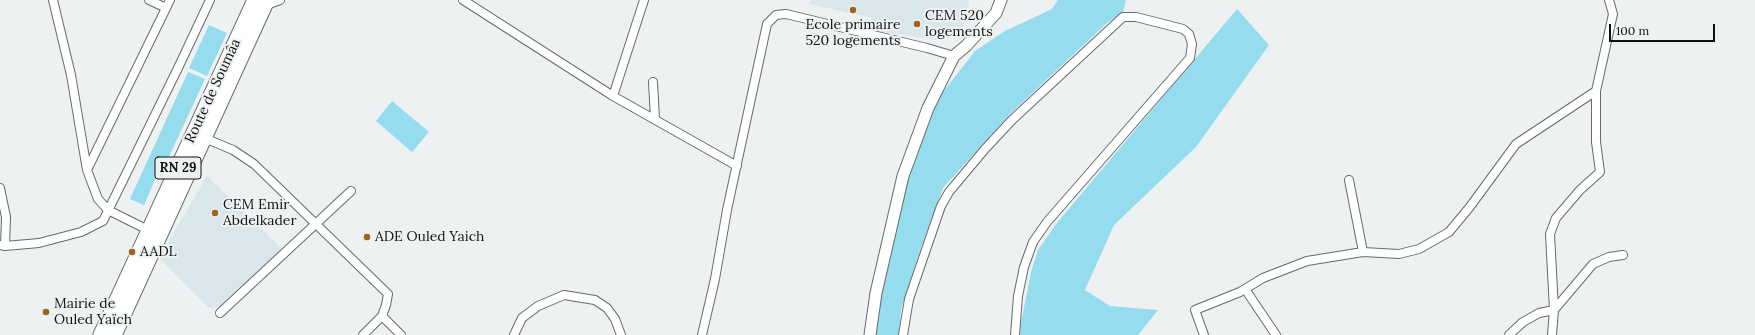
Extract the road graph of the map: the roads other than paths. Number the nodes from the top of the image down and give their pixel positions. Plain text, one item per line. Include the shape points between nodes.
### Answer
1 (53, 0) edge
2 (149, 0) edge
3 (210, 0) edge
4 (280, 0) edge
5 (463, 0) edge
6 (644, 0) edge
7 (1001, 0) edge
8 (1609, 0) edge
9 (260, 3) edge
10 (168, 4) edge
11 (954, 56) junction
12 (653, 82) dead end
13 (1596, 92) junction
14 (613, 96) junction
15 (655, 119) junction
16 (199, 136) junction
17 (737, 166) junction
18 (88, 170) junction
19 (1349, 180) dead end
20 (0, 188) edge
21 (351, 191) dead end
22 (108, 210) junction
23 (317, 224) junction
24 (150, 231) junction
25 (3, 245) edge
26 (1363, 252) junction
27 (1623, 255) dead end
28 (1245, 289) junction
29 (1554, 310) junction
30 (220, 313) dead end
31 (382, 316) junction
32 (101, 335) edge
33 (114, 335) edge
34 (363, 335) edge
35 (402, 335) edge
36 (514, 335) edge
37 (621, 335) edge
38 (702, 335) edge
39 (870, 335) edge
40 (902, 335) edge
41 (1015, 335) edge
42 (1204, 335) edge
43 (1276, 335) edge
44 (1509, 335) edge
45 (1552, 335) edge

1 - 18 street via 71,75
2 - 10 street
3 - 22 street
4 - 9 street
5 - 14 street
6 - 14 street
7 - 11 street via 996,13
8 - 13 street via 1613,14
9 - 16 highway, Route de Soumâa / RN 29
10 - 18 street
11 - 17 street via 786,14 776,15 767,24
11 - 39 street via 928,108 903,176 876,293
12 - 15 street
13 - 26 street via 1516,144 1449,232 1419,249 1399,254
13 - 29 street via 1596,142 1600,172 1580,190 1556,218 1550,234
14 - 15 street
15 - 17 street
16 - 23 street via 245,157
16 - 24 highway, Route de Soumâa / RN 29
16 - 33 highway, Route de Soumâa / RN 29
17 - 38 street
18 - 22 street via 98,199
19 - 26 street
20 - 25 street via 6,217
21 - 23 street
22 - 24 street
22 - 25 street via 103,221 82,232 39,243
23 - 30 street
23 - 31 street via 388,294
24 - 32 highway, Route de Soumâa / RN 29
26 - 28 street via 1307,261 1263,278
27 - 29 street via 1609,257 1594,264
28 - 42 street via 1195,310
28 - 43 street
29 - 44 street via 1539,313 1523,322
29 - 45 street
31 - 34 street
31 - 35 street
36 - 37 street via 522,318 538,306 564,295 595,300 607,308 615,319
40 - 41 street via 909,299 941,206 949,192 985,149 1012,120 1123,17 1136,17 1183,29 1189,34 1192,44 1190,58 1047,222 1033,242 1018,296

